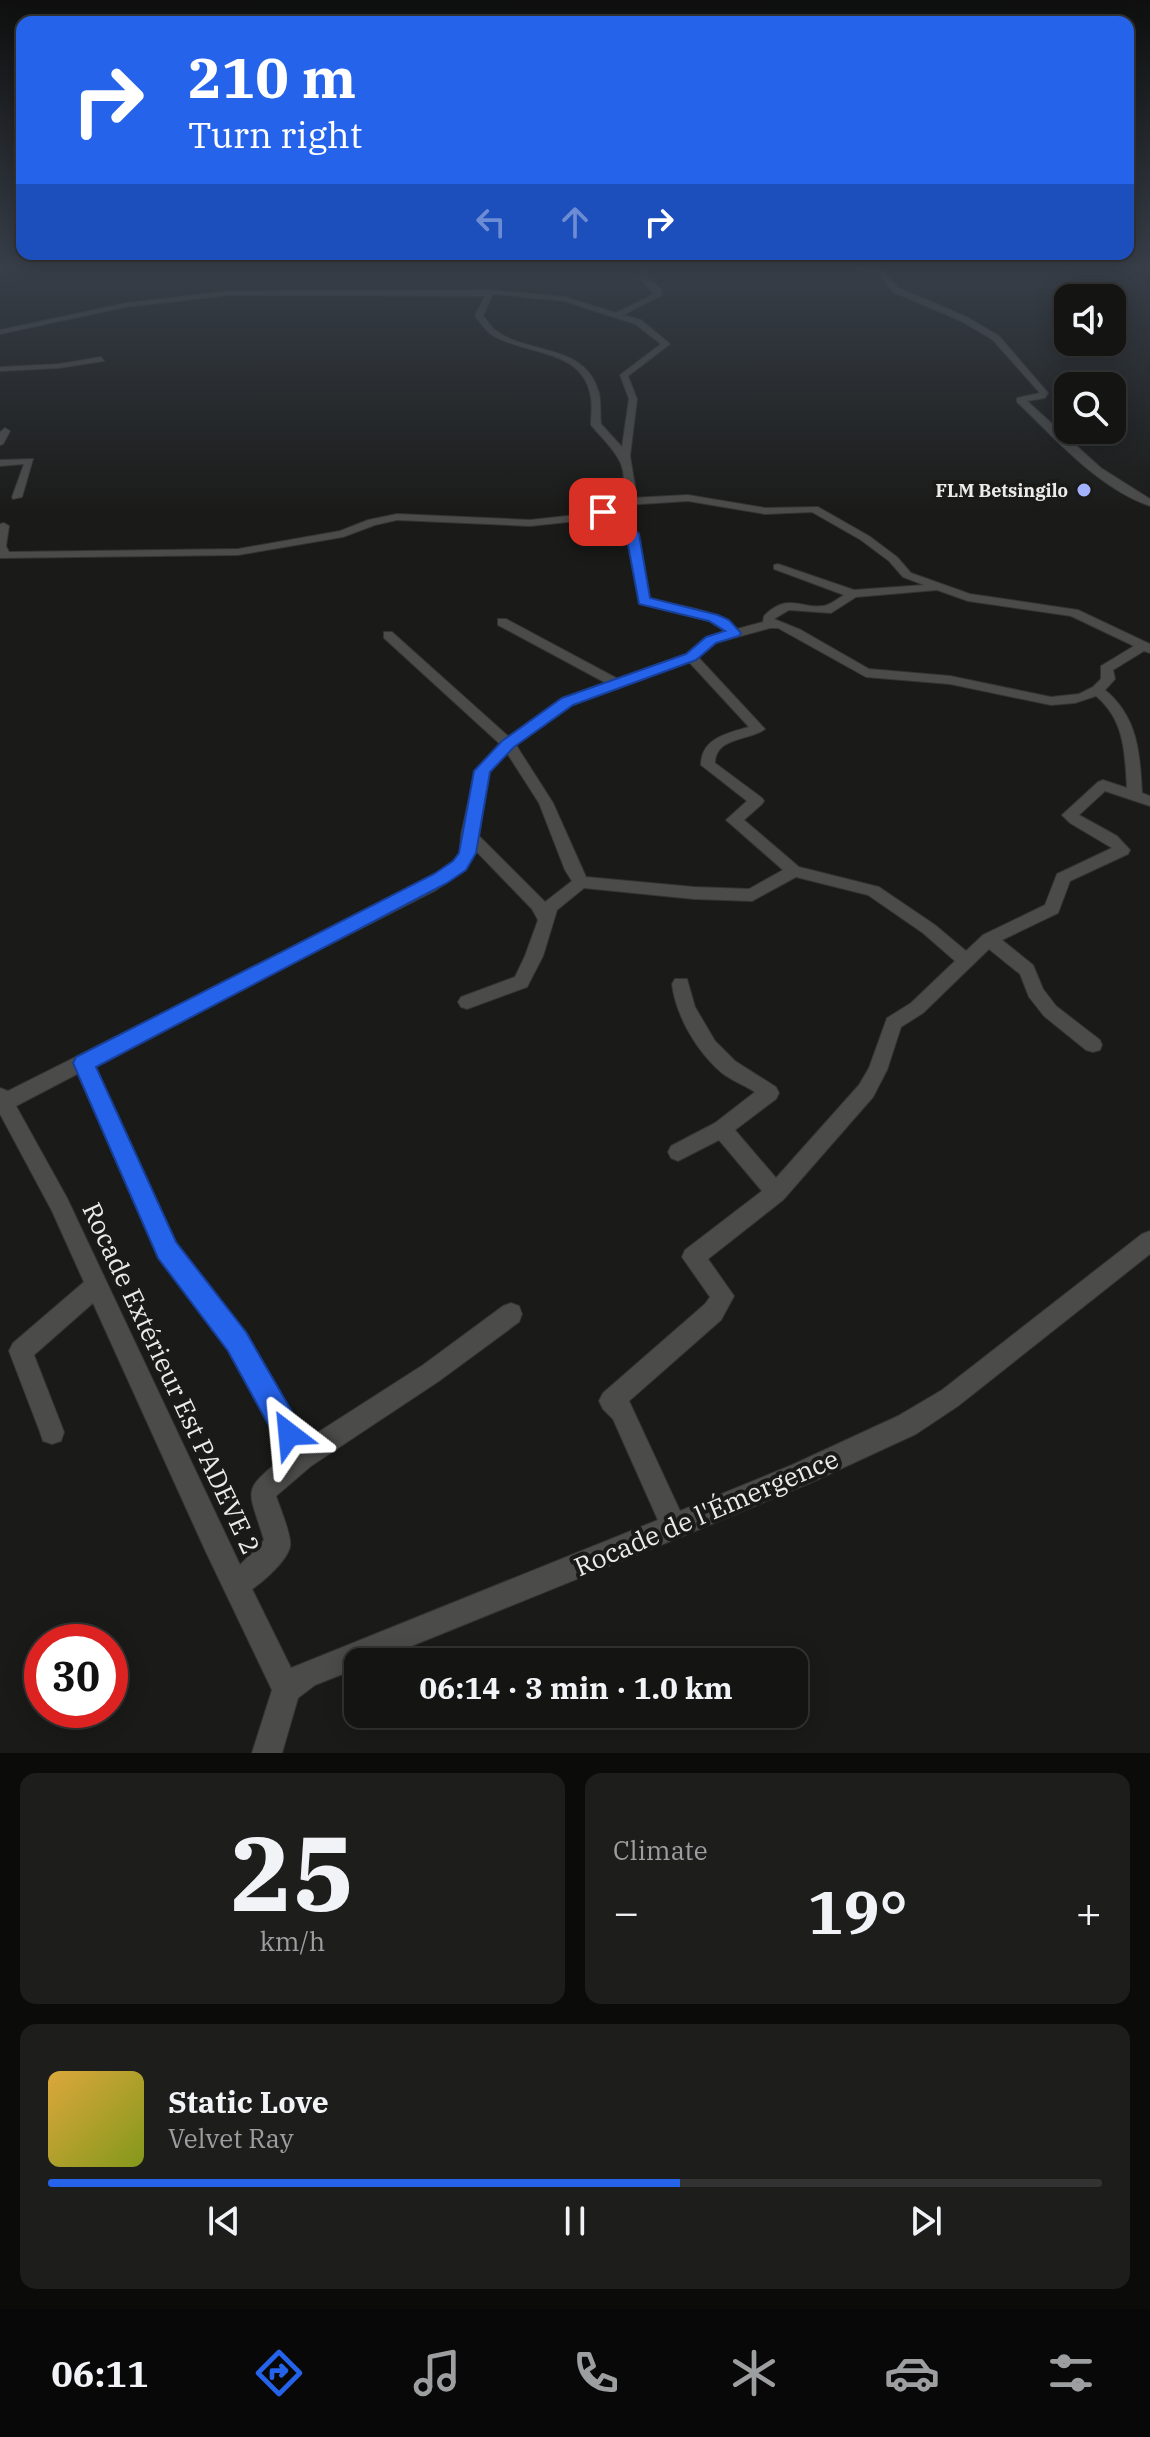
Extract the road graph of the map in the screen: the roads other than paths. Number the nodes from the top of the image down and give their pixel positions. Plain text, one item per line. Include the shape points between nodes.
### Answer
1 (534, 347) edge
2 (662, 347) edge
3 (1004, 347) edge
4 (101, 359) dead end
5 (0, 369) edge
6 (5, 431) dead end
7 (0, 442) edge
8 (625, 456) junction
9 (0, 463) edge
10 (17, 497) dead end
11 (623, 502) junction
12 (1150, 503) edge
13 (603, 512) junction
14 (4, 526) dead end
15 (3, 554) edge
16 (778, 567) dead end
17 (938, 587) junction
18 (853, 594) junction
19 (502, 622) dead end
20 (770, 624) junction
21 (734, 633) junction
22 (388, 635) dead end
23 (1146, 648) edge
24 (691, 657) junction
25 (617, 684) junction
26 (1098, 691) junction
27 (508, 744) junction
28 (1143, 797) edge
29 (469, 835) junction
30 (794, 871) junction
31 (581, 882) junction
32 (545, 918) junction
33 (989, 939) junction
34 (967, 962) junction
35 (681, 984) dead end
36 (467, 1002) dead end
37 (1093, 1045) dead end
38 (84, 1063) junction
39 (2, 1099) edge
40 (722, 1129) junction
41 (678, 1152) dead end
42 (776, 1193) junction
43 (1150, 1241) edge
44 (97, 1285) junction
45 (511, 1314) dead end
46 (52, 1432) dead end
47 (302, 1457) junction
48 (674, 1527) junction
49 (237, 1583) junction
50 (286, 1689) junction
51 (267, 1753) edge

1 - 8 street via 581,367 598,401 596,425
2 - 8 street via 624,375 633,399
3 - 12 street via 1044,393 1020,400 1079,455
4 - 5 street
6 - 7 street
8 - 11 street via 630,479
9 - 10 street via 30,461
11 - 13 street
11 - 17 street via 688,498 765,511 814,509 865,538 907,575
13 - 15 street via 530,523 397,517 343,534 238,552
13 - 21 street via 632,534 644,601 713,618
14 - 15 street
16 - 18 street
17 - 18 street
17 - 23 street via 1074,613
18 - 20 street via 827,610 804,604 775,612
19 - 25 street
20 - 21 street
20 - 26 street via 780,624 866,673 950,680 1051,701
21 - 24 street via 711,640
22 - 27 street
23 - 26 street via 1106,669 1108,679
24 - 25 street
24 - 30 street via 758,729 727,738 707,756 708,765 757,801 734,820
25 - 27 street via 567,702
26 - 28 street via 1127,725
27 - 29 street via 482,771
27 - 31 street via 546,803
28 - 33 street via 1103,785 1070,815 1122,850 1063,878 1052,909
29 - 32 street
29 - 38 street via 468,853 460,865 430,886
30 - 31 street via 752,895
30 - 34 street via 873,891
31 - 32 street via 550,907
32 - 36 street via 521,982
33 - 34 street
33 - 37 street via 1027,970 1050,1011
34 - 42 street via 893,1023 866,1091
35 - 40 street via 684,1003 712,1053 769,1093
38 - 39 street
38 - 47 street via 167,1250 237,1342
39 - 44 street, Rocade Extérieur Est PADEVE 2
40 - 41 street
40 - 42 street
42 - 48 street via 693,1257 723,1296 713,1312 611,1401 622,1410
43 - 48 street, Rocade de l'Émergence via 950,1398 907,1425
44 - 46 street via 21,1351
44 - 49 street, Rocade Extérieur Est PADEVE 2
45 - 47 street
47 - 49 street via 262,1492 278,1544
48 - 50 street, Rocade de l'Émergence via 305,1675
49 - 50 street, Rocade Extérieur Est PADEVE 2
50 - 51 street

